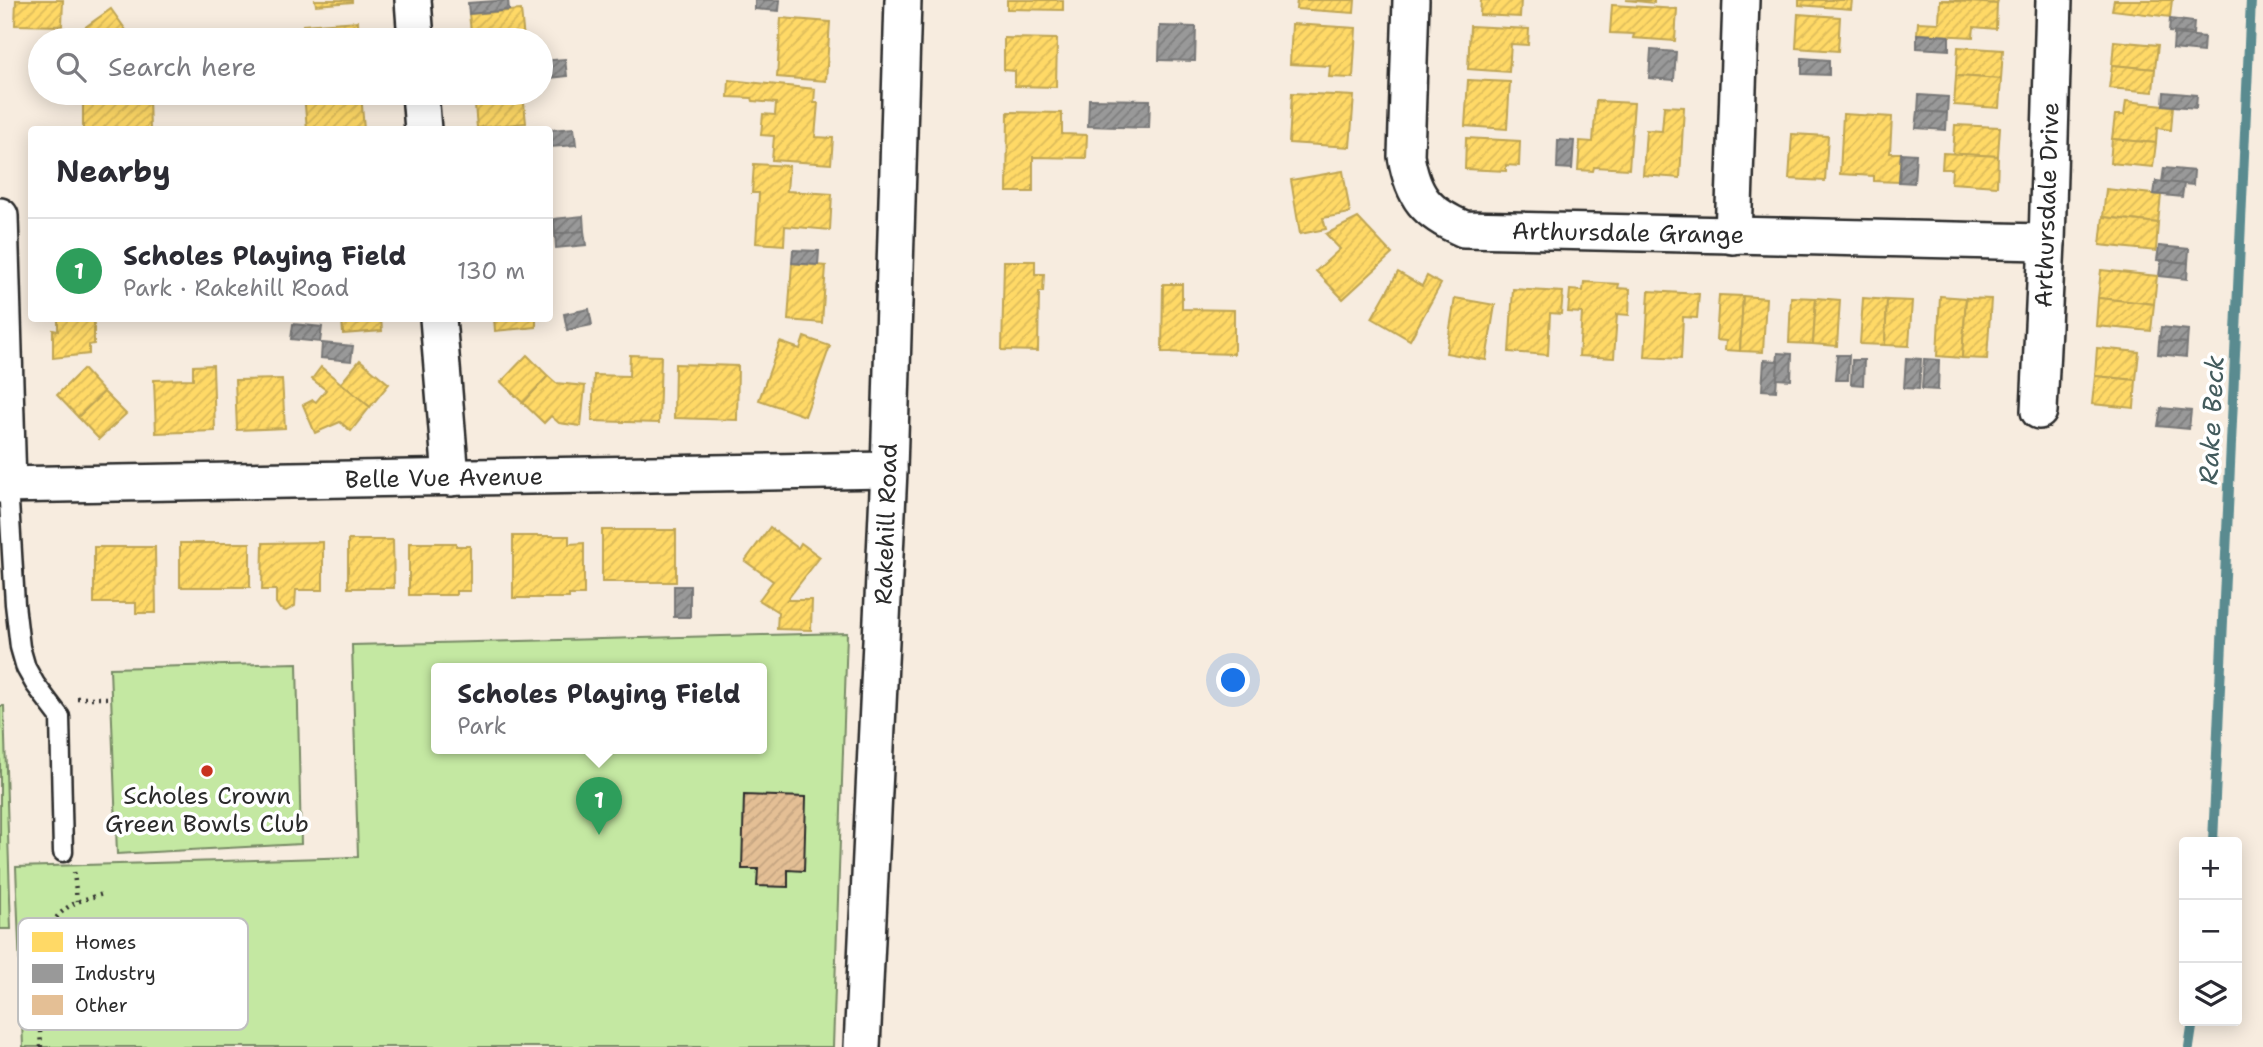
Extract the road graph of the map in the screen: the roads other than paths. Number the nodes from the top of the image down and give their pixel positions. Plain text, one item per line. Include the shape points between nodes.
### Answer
1 (412, 0) edge
2 (903, 0) edge
3 (1411, 0) edge
4 (1741, 0) edge
5 (2054, 0) edge
6 (415, 28) edge
7 (421, 105) edge
8 (423, 126) edge
9 (0, 216) edge
10 (1733, 236) junction
11 (2047, 242) junction
12 (438, 322) edge
13 (2039, 411) dead end
14 (888, 470) junction
15 (451, 478) junction
16 (4, 485) edge
17 (63, 852) dead end
18 (862, 1047) edge

1 - 6 street
2 - 14 street, Rakehill Road
3 - 10 street, Arthursdale Grange via 1406,156 1410,181 1422,203 1441,219 1464,229
4 - 10 street
5 - 11 street, Arthursdale Drive
7 - 8 street
9 - 16 street
10 - 11 street, Arthursdale Grange
11 - 13 street, Arthursdale Drive
12 - 15 street
14 - 15 street, Belle Vue Avenue
14 - 18 street, Rakehill Road
15 - 16 street, Belle Vue Avenue
16 - 17 lane via 20,647 35,684 60,717

